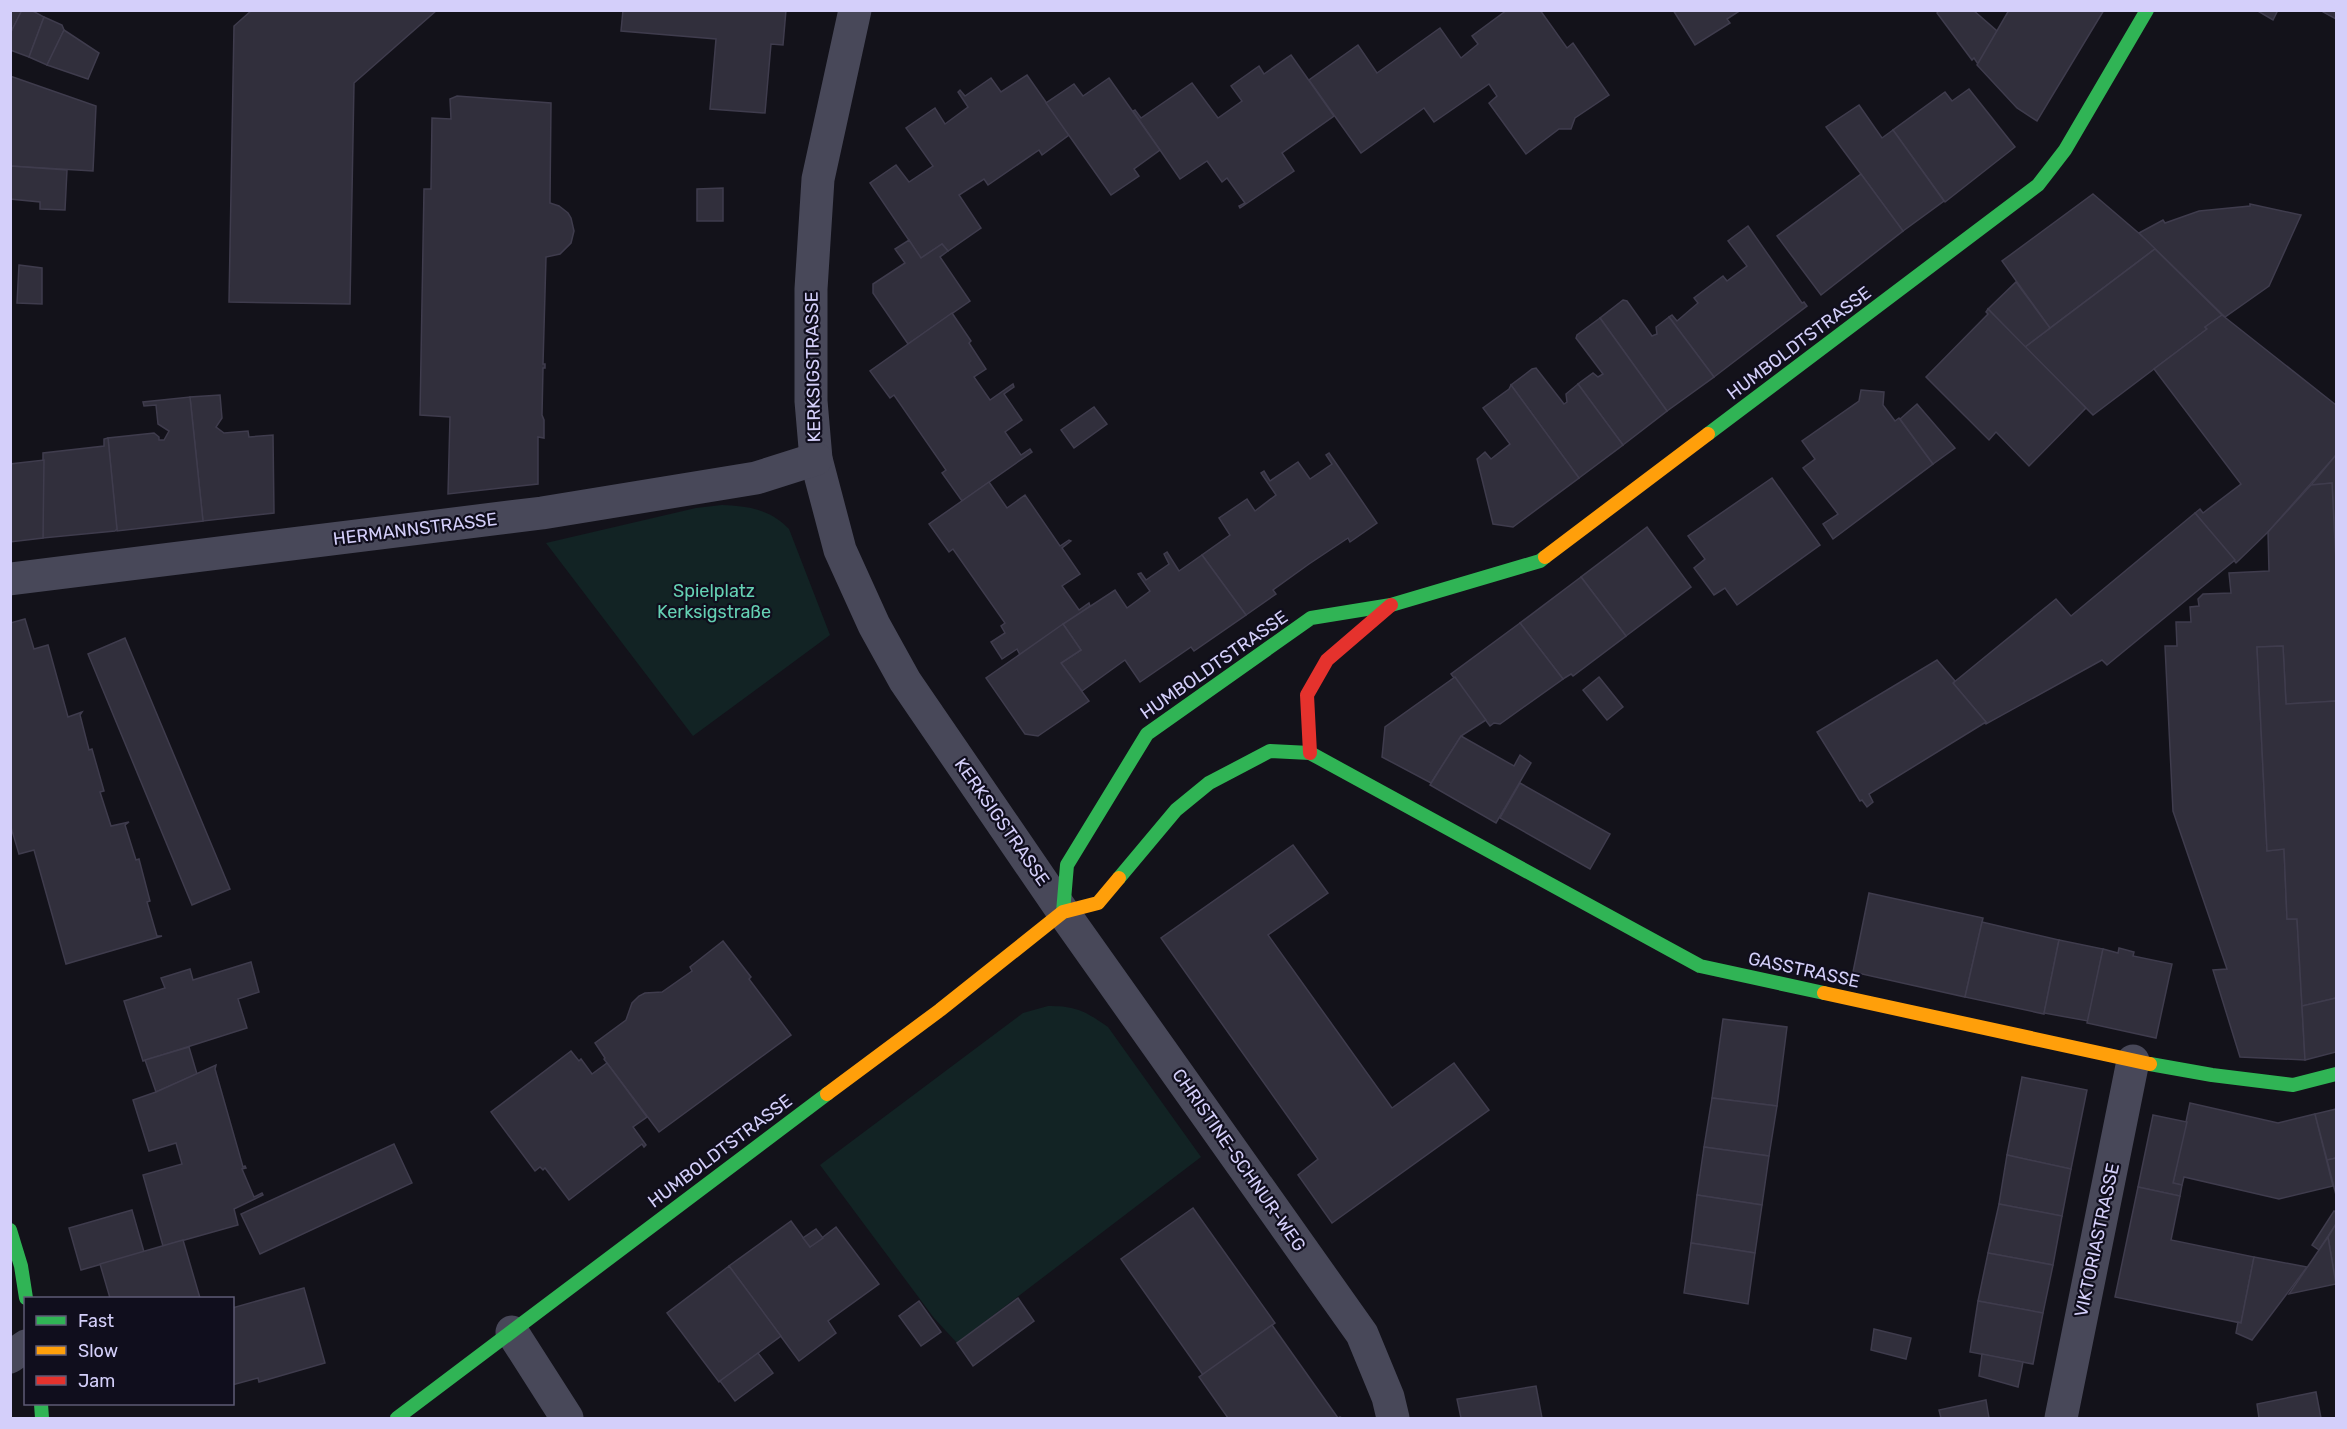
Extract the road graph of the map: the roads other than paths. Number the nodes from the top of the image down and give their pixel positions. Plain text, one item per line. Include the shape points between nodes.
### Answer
1 (855, 10) edge
2 (2148, 10) edge
3 (816, 459) junction
4 (10, 579) edge
5 (1391, 605) junction
6 (1310, 753) junction
7 (1063, 912) junction
8 (2133, 1061) junction
9 (2337, 1074) edge
10 (10, 1230) edge
11 (26, 1297) edge
12 (512, 1332) junction
13 (24, 1347) edge
14 (10, 1357) edge
15 (398, 1419) edge
16 (567, 1419) edge
17 (1393, 1419) edge
18 (2061, 1419) edge

1 - 3 street, KERKSIGSTRASSE via 818,179 811,289 811,401
2 - 5 street, HUMBOLDTSTRASSE via 2066,150 2038,185 1540,561
3 - 4 street, HERMANNSTRASSE via 756,478 542,513
3 - 7 street, KERKSIGSTRASSE via 840,550 884,644 905,681
5 - 6 street, HUMBOLDTSTRASSE via 1327,660 1307,695
5 - 7 street, HUMBOLDTSTRASSE via 1311,618 1147,734 1067,865
6 - 7 street, HUMBOLDTSTRASSE via 1270,751 1209,783 1176,810 1098,903
6 - 8 street, GASSTRASSE via 1700,966
7 - 12 street, HUMBOLDTSTRASSE via 940,1010
7 - 17 street, CHRISTINE-SCHNUR-WEG via 1362,1334
8 - 9 street, GASSTRASSE via 2293,1085
8 - 18 street, VIKTORIASTRASSE
10 - 11 street
12 - 15 street, HUMBOLDTSTRASSE
12 - 16 street
13 - 14 street

